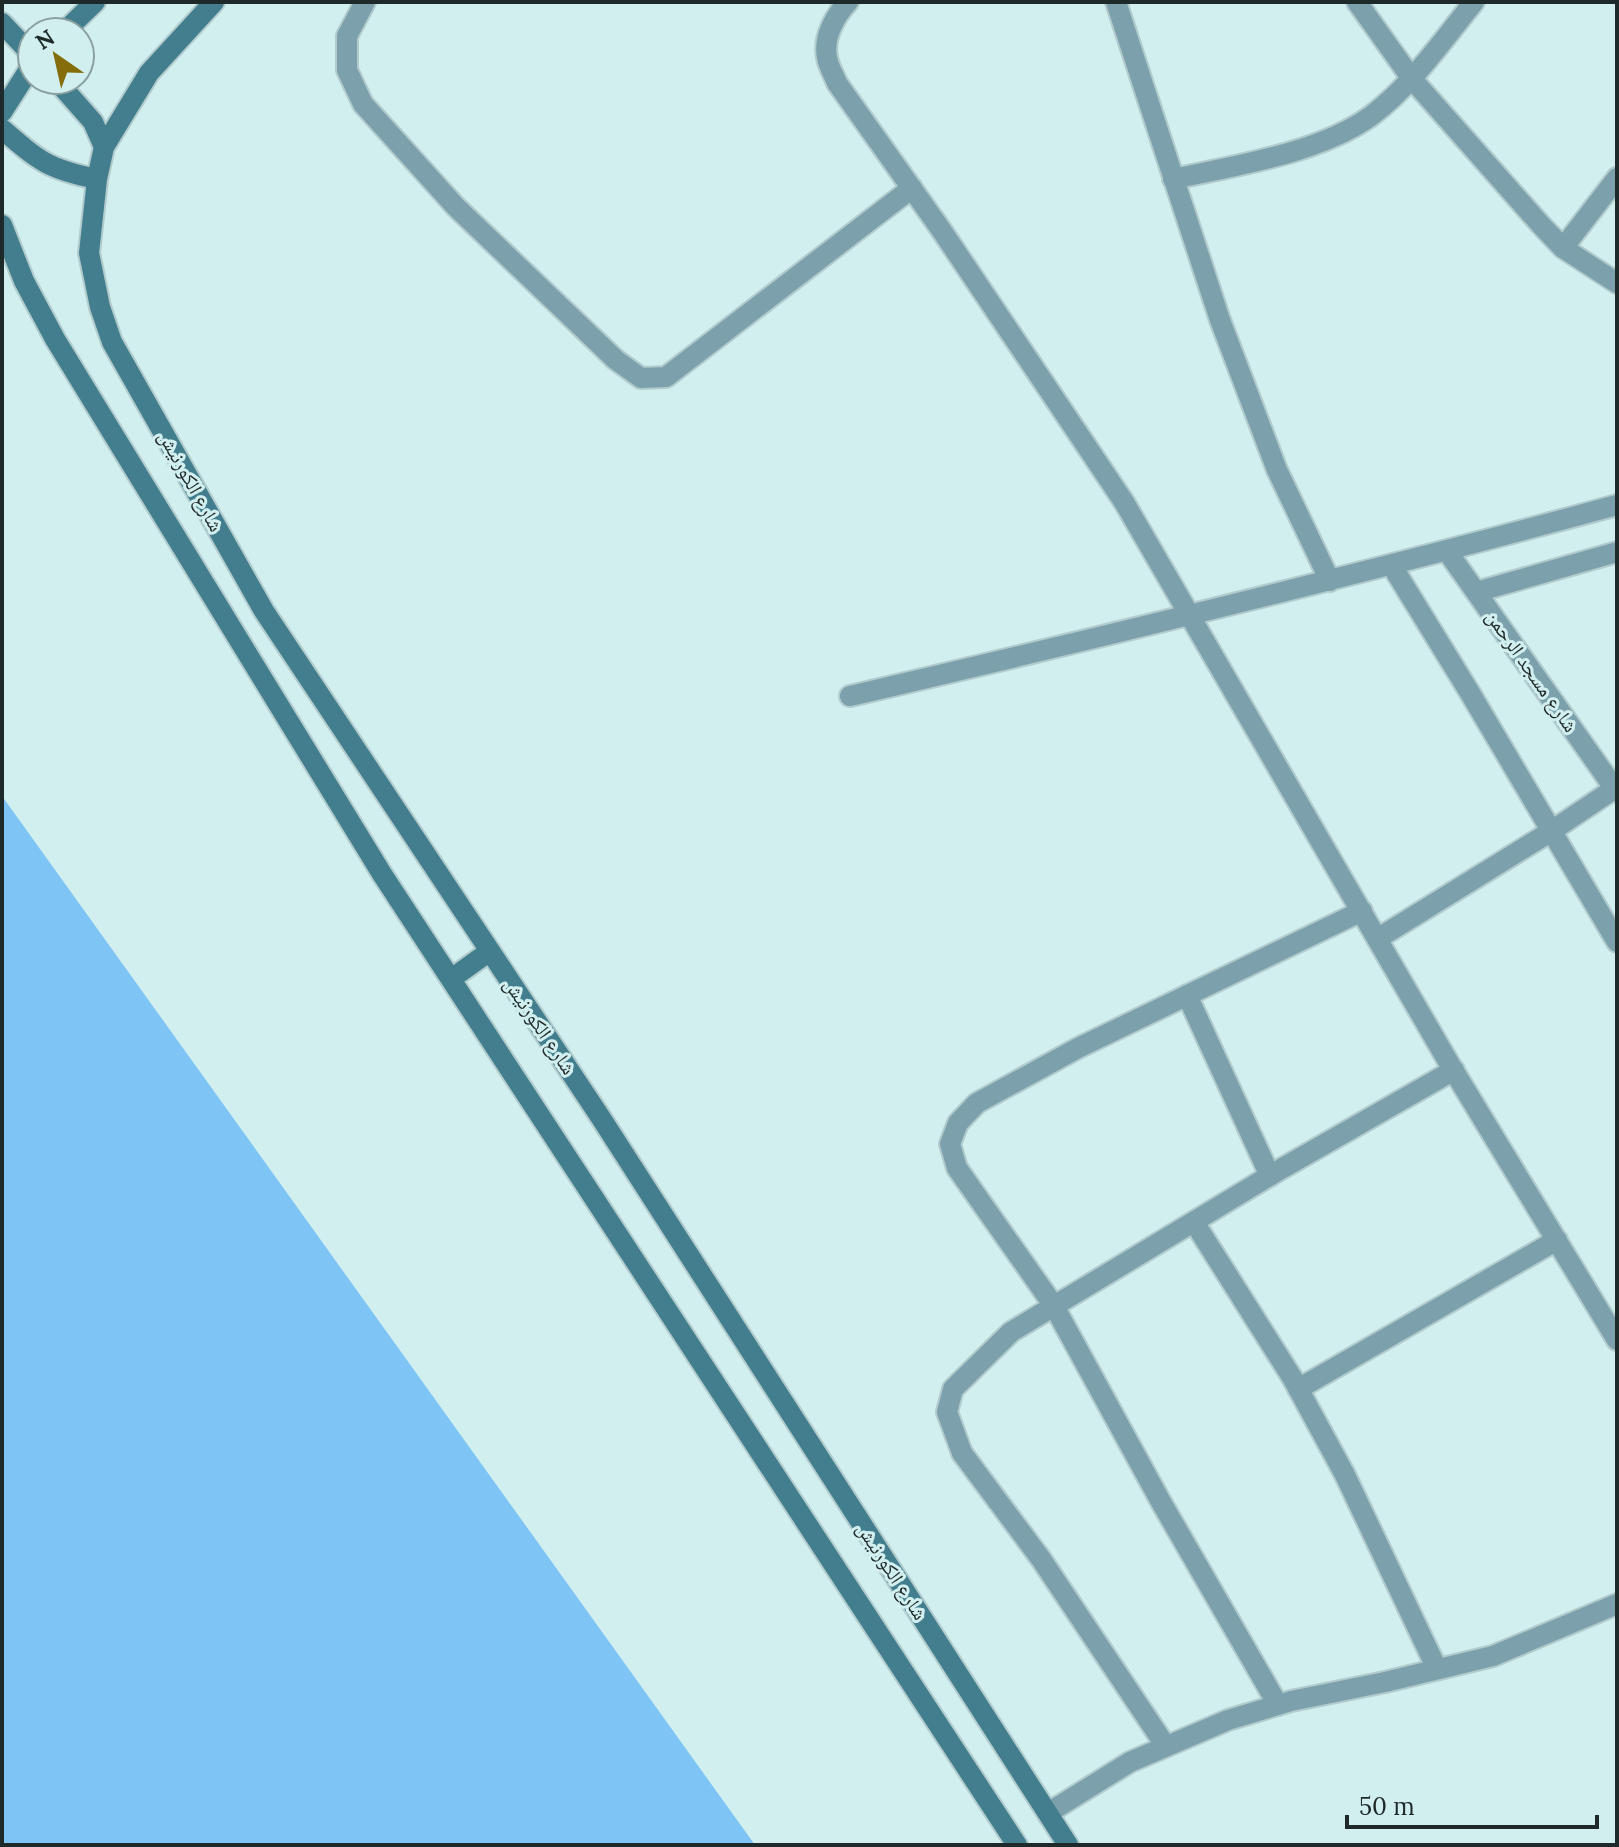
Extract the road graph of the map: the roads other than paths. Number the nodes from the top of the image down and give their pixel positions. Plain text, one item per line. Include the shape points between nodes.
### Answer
1 (95, 2) edge
2 (214, 2) edge
3 (365, 2) edge
4 (848, 2) edge
5 (1116, 2) edge
6 (1357, 2) edge
7 (1474, 2) edge
8 (81, 16) edge
9 (2, 23) edge
10 (16, 38) edge
11 (1412, 79) junction
12 (16, 90) edge
13 (70, 96) edge
14 (2, 112) edge
15 (2, 129) edge
16 (104, 147) junction
17 (1617, 178) edge
18 (97, 179) junction
19 (1173, 179) junction
20 (912, 188) junction
21 (2, 225) edge
22 (1563, 248) junction
23 (1617, 283) edge
24 (1617, 505) edge
25 (1447, 551) junction
26 (1617, 552) edge
27 (1392, 566) junction
28 (1330, 581) junction
29 (1476, 592) junction
30 (1190, 616) junction
31 (850, 696) dead end
32 (1616, 789) edge
33 (1550, 832) junction
34 (1362, 911) junction
35 (1377, 939) junction
36 (1617, 942) edge
37 (490, 951) junction
38 (451, 979) junction
39 (1187, 995) junction
40 (1454, 1070) junction
41 (1270, 1176) junction
42 (1194, 1222) junction
43 (1557, 1240) junction
44 (1054, 1306) junction
45 (1617, 1340) edge
46 (1298, 1389) junction
47 (1617, 1604) edge
48 (1437, 1669) junction
49 (1278, 1705) junction
50 (1165, 1745) junction
51 (1048, 1813) junction
52 (1017, 1845) edge
53 (1068, 1845) edge

1 - 8 main road
2 - 16 main road, شارع الكورنيش via 149,73
3 - 20 street via 347,36 347,70 363,104 456,207 641,378 666,377
4 - 20 street via 836,16 826,57 837,83
5 - 19 street
6 - 11 street
7 - 11 street
9 - 10 main road
11 - 19 street via 1370,117 1326,139 1274,157
11 - 22 street
12 - 14 main road
13 - 16 main road via 93,122
15 - 18 main road via 37,159 60,171
16 - 18 main road, شارع الكورنيش
17 - 22 street
18 - 37 main road, شارع الكورنيش via 89,253 112,342 264,611
19 - 28 street via 1277,470
20 - 30 street via 1124,502
21 - 38 main road, شارع الكورنيش via 55,339
22 - 23 street
24 - 25 street
25 - 27 street
25 - 29 street, شارع مسجد الرحمن
26 - 29 street
27 - 28 street
27 - 33 street
28 - 30 street
29 - 32 street, شارع مسجد الرحمن
30 - 31 street
30 - 34 street
32 - 33 street
33 - 35 street
33 - 36 street
34 - 35 street
34 - 39 street
35 - 40 street
37 - 38 main road
37 - 51 main road, شارع الكورنيش
38 - 52 main road, شارع الكورنيش
39 - 41 street
39 - 44 street via 977,1103 958,1123 950,1144 957,1168
40 - 41 street
40 - 43 street
41 - 42 street
42 - 44 street
42 - 46 street
43 - 45 street
43 - 46 street
44 - 49 street
44 - 50 street via 1011,1332 975,1364 953,1389 947,1412 962,1453 1041,1559
46 - 48 street
47 - 48 street via 1493,1656
48 - 49 street
49 - 50 street
50 - 51 street
51 - 53 main road, شارع الكورنيش

